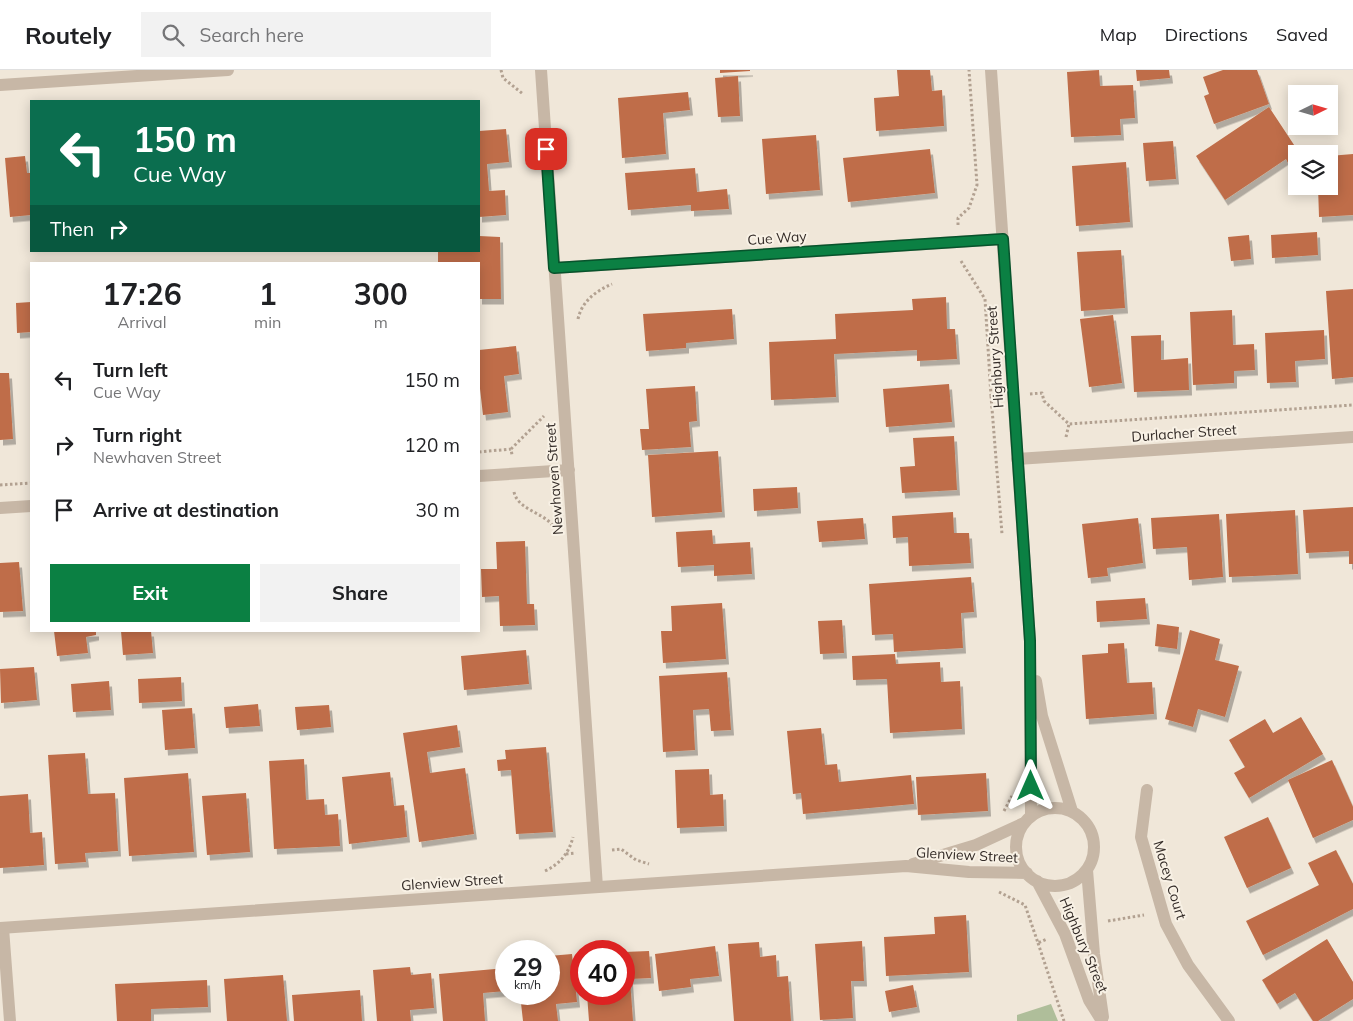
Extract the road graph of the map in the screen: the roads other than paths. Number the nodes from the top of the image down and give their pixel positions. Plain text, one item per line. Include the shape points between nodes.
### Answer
1 (228, 70) edge
2 (541, 70) edge
3 (991, 70) edge
4 (0, 86) edge
5 (1003, 239) junction
6 (554, 268) junction
7 (1353, 436) edge
8 (1017, 459) junction
9 (569, 470) junction
10 (480, 476) edge
11 (30, 506) edge
12 (0, 508) edge
13 (1030, 641) junction
14 (1147, 790) dead end
15 (1072, 812) junction
16 (1028, 819) junction
17 (906, 866) junction
18 (1087, 870) junction
19 (1032, 877) junction
20 (597, 887) junction
21 (2, 928) edge
22 (10, 1021) edge
23 (1103, 1021) edge
24 (1229, 1021) edge

1 - 4 street
2 - 6 street, Newhaven Street
3 - 5 street, Highbury Street
5 - 6 street, Cue Way
5 - 8 street, Highbury Street
6 - 9 street, Newhaven Street
7 - 8 street, Durlacher Street
8 - 13 street, Highbury Street
9 - 10 street
9 - 20 street, Newhaven Street
11 - 12 street
13 - 15 street, Highbury Street via 1042,716
13 - 16 street, Highbury Street
14 - 24 street, Macey Court via 1141,837 1166,924 1188,965
15 - 16 street via 1052,808
15 - 18 street via 1082,818 1093,838 1092,860
16 - 17 street, Glenview Street via 976,845
16 - 19 street via 1017,842 1017,853
17 - 19 street, Glenview Street
17 - 20 street, Glenview Street
18 - 19 street via 1079,878 1058,886
18 - 23 street, Highbury Street
19 - 23 street, Highbury Street via 1065,934 1089,1000
20 - 21 street, Glenview Street
21 - 22 street

